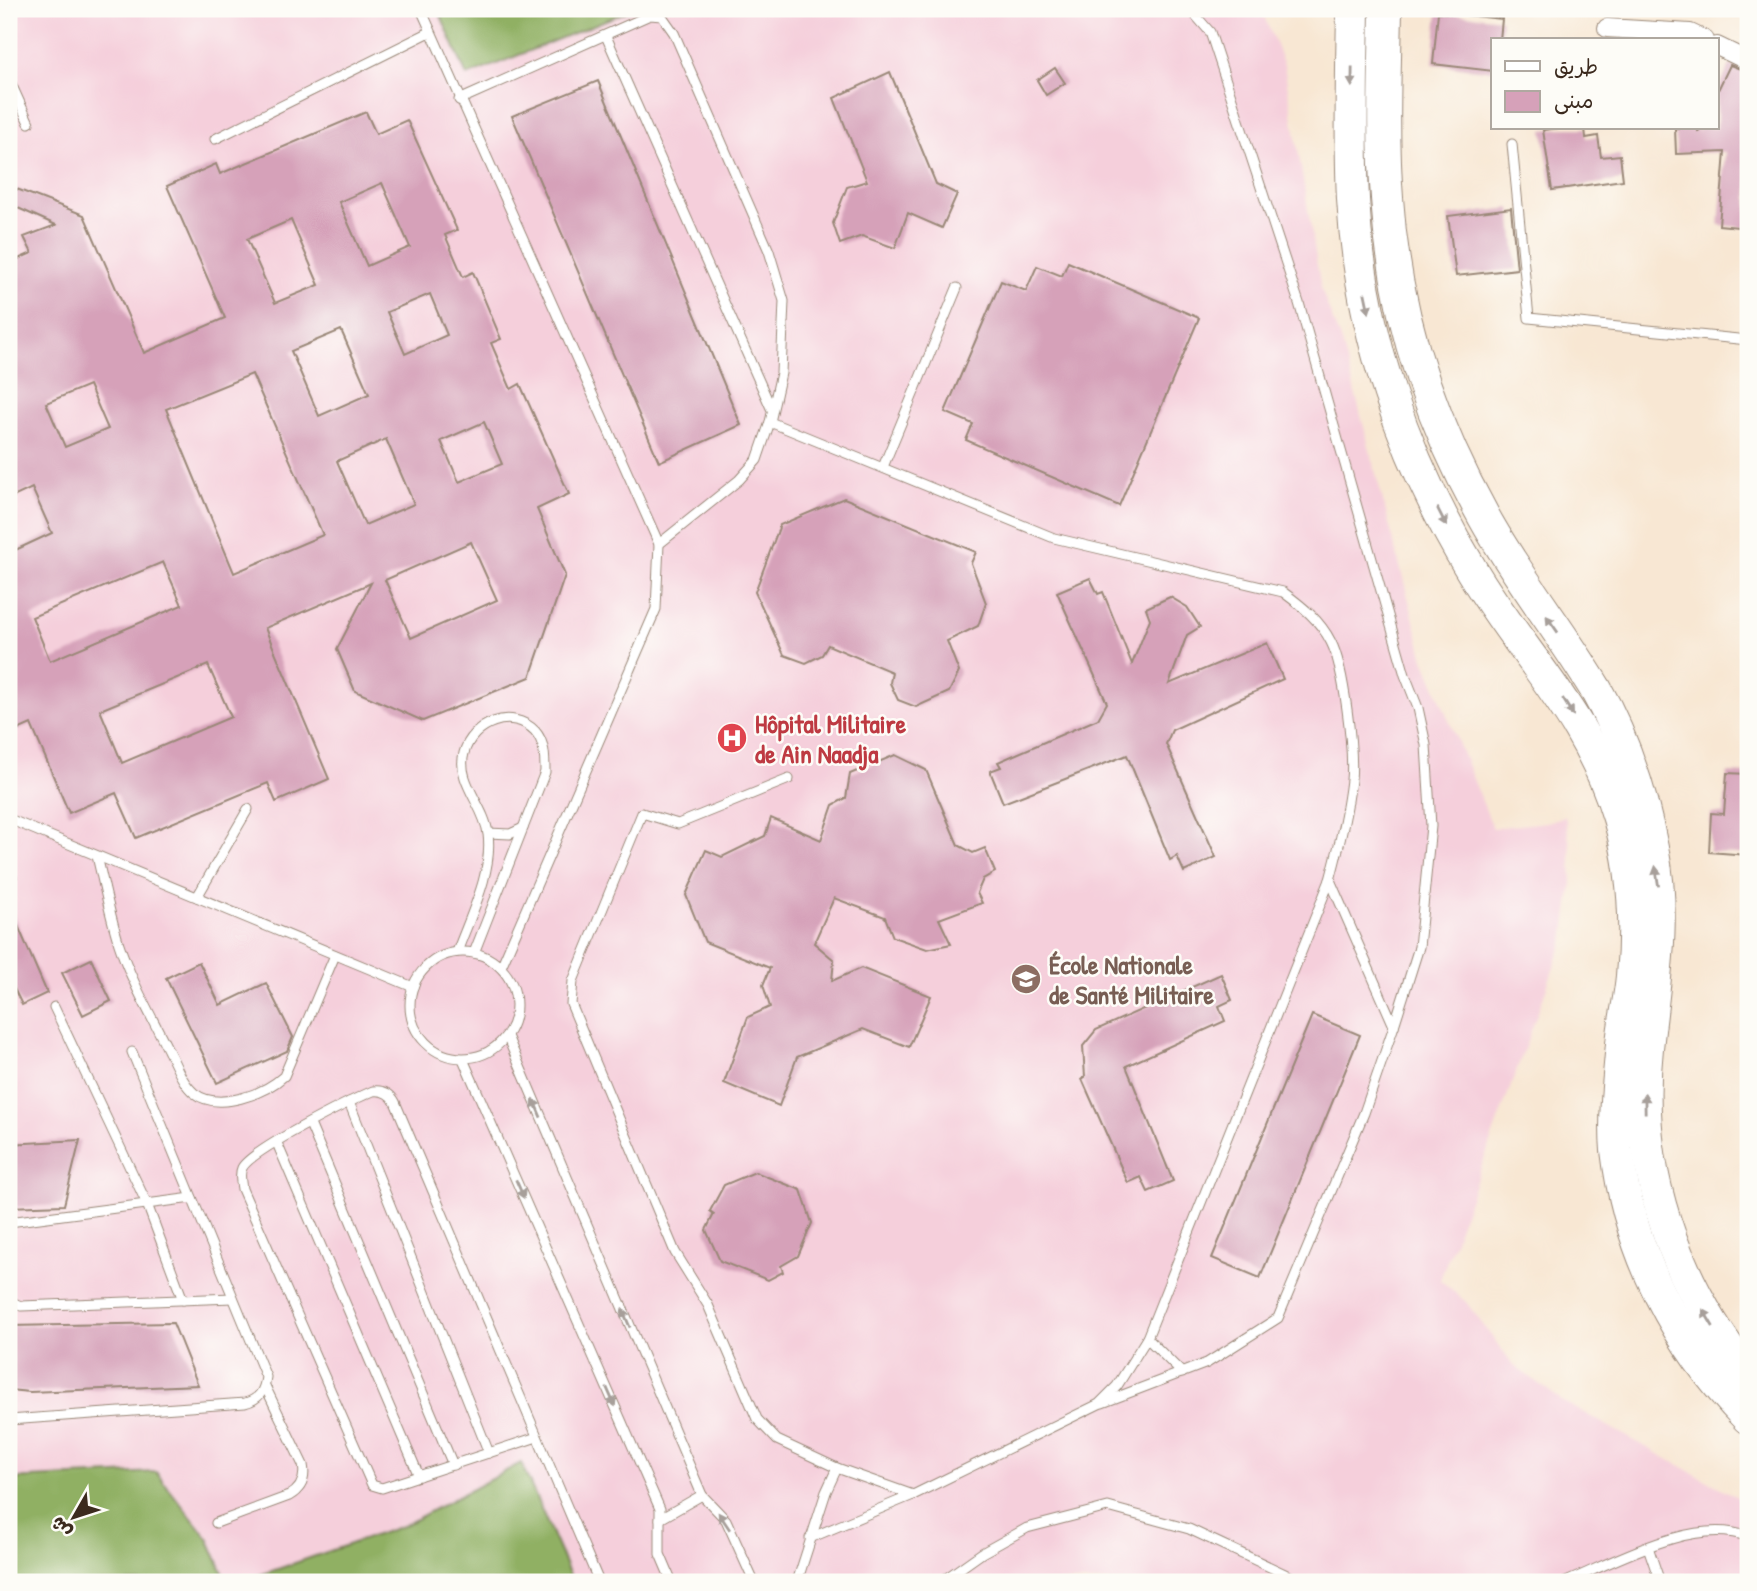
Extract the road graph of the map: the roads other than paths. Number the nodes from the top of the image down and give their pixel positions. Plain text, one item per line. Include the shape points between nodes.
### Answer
1 (421, 9) edge
2 (1190, 9) edge
3 (1353, 9) edge
4 (1386, 9) edge
5 (1607, 28) dead end
6 (430, 32) junction
7 (606, 36) junction
8 (1701, 38) edge
9 (1718, 46) edge
10 (1748, 61) edge
11 (9, 79) edge
12 (459, 100) junction
13 (29, 123) dead end
14 (215, 139) dead end
15 (1512, 144) dead end
16 (957, 288) dead end
17 (1748, 340) edge
18 (771, 408) junction
19 (770, 422) junction
20 (883, 467) junction
21 (659, 544) junction
22 (789, 779) dead end
23 (248, 809) dead end
24 (9, 819) edge
25 (523, 827) junction
26 (488, 833) junction
27 (97, 856) junction
28 (1330, 880) junction
29 (197, 897) junction
30 (457, 952) junction
31 (474, 953) junction
32 (335, 955) junction
33 (501, 967) junction
34 (413, 987) junction
35 (54, 1007) dead end
36 (1394, 1026) junction
37 (507, 1036) junction
38 (132, 1052) dead end
39 (463, 1059) junction
40 (349, 1102) junction
41 (310, 1124) junction
42 (276, 1143) junction
43 (192, 1198) junction
44 (147, 1204) junction
45 (9, 1222) edge
46 (233, 1298) junction
47 (183, 1300) junction
48 (9, 1301) edge
49 (1147, 1338) junction
50 (1182, 1373) junction
51 (1748, 1374) edge
52 (265, 1387) junction
53 (1099, 1404) junction
54 (1748, 1418) edge
55 (9, 1419) edge
56 (537, 1437) junction
57 (489, 1453) junction
58 (453, 1465) junction
59 (837, 1468) junction
60 (419, 1476) junction
61 (702, 1495) junction
62 (913, 1496) junction
63 (660, 1519) junction
64 (216, 1524) dead end
65 (1748, 1537) edge
66 (810, 1538) junction
67 (1648, 1548) junction
68 (1290, 1580) edge
69 (598, 1582) edge
70 (672, 1582) edge
71 (754, 1582) edge
72 (797, 1582) edge
73 (942, 1582) edge
74 (1302, 1582) edge
75 (1566, 1582) edge
76 (1660, 1582) edge

1 - 6 lane
2 - 36 lane via 1210,32 1299,303 1426,745 1431,827 1419,947
3 -> 54 highway via 1353,201 1366,300 1381,361 1408,443 1450,533 1502,616 1568,706 1610,790 1632,877 1634,939 1622,1039 1617,1147 1632,1222 1678,1328 1698,1361
51 -> 4 highway via 1690,1285 1654,1184 1644,1085 1661,918 1653,853 1637,785 1596,691 1483,515 1442,429 1409,340 1398,294 1387,199
5 - 8 street via 1690,33
6 - 12 lane
6 - 14 lane
7 - 12 lane
7 - 18 lane
7 - 18 lane via 650,15 662,16 674,33 769,251 784,301 781,373
9 - 10 street
11 - 13 lane
12 - 21 lane
15 - 17 lane via 1529,318
16 - 20 lane
18 - 19 lane
19 - 20 lane
19 - 21 lane via 757,460 739,480
20 - 28 lane via 1054,538 1283,592 1309,611 1332,643 1344,686 1352,777
21 - 33 lane via 656,609
22 - 59 lane via 678,824 642,813 573,981 571,1004 675,1252 708,1305 757,1419 777,1440
23 - 29 lane
24 - 27 lane
25 - 26 lane via 510,834
25 - 26 lane via 545,772 545,751 537,733 523,722 505,719 484,724 471,736 463,754 463,773
25 - 31 lane
26 - 30 lane via 480,890
27 - 29 lane
27 - 32 lane via 120,946 185,1083 196,1094 216,1100 241,1098 284,1076
28 - 36 lane
28 - 49 lane
29 - 32 lane
30 - 31 lane
30 - 34 lane via 424,969
31 - 33 lane
32 - 34 lane
33 - 37 lane via 514,988 517,1007
34 - 39 lane via 411,1017 418,1034 444,1055
35 - 44 lane
36 - 50 lane via 1364,1112 1278,1318 1207,1363
37 - 39 lane via 493,1050
61 -> 37 lane
38 - 43 lane
39 -> 63 lane via 660,1508
40 - 41 lane
40 - 56 lane via 378,1090 396,1102
40 - 57 lane
41 - 42 lane
41 - 58 lane
42 - 60 lane
42 - 60 lane via 244,1164 242,1189 370,1482 382,1488
43 - 44 lane
43 - 46 lane
44 - 45 lane
44 - 47 lane
46 - 47 lane
46 - 52 lane via 266,1377
47 - 48 lane via 21,1306
49 - 50 lane
49 - 53 lane via 1124,1377
50 - 53 lane
52 - 55 lane via 261,1395 245,1403
52 - 64 lane via 303,1465 304,1478 289,1496
53 - 62 lane
56 - 57 lane
56 - 69 lane
57 - 58 lane
58 - 60 lane
59 - 62 lane
59 - 66 lane
61 - 63 lane
71 -> 61 lane via 726,1520
62 - 66 lane
63 - 70 lane via 660,1553
65 - 67 lane via 1733,1531 1680,1536
66 - 72 lane
67 - 75 lane
67 - 76 lane
68 - 73 lane via 1189,1529 1108,1507 1027,1528
68 - 74 lane

